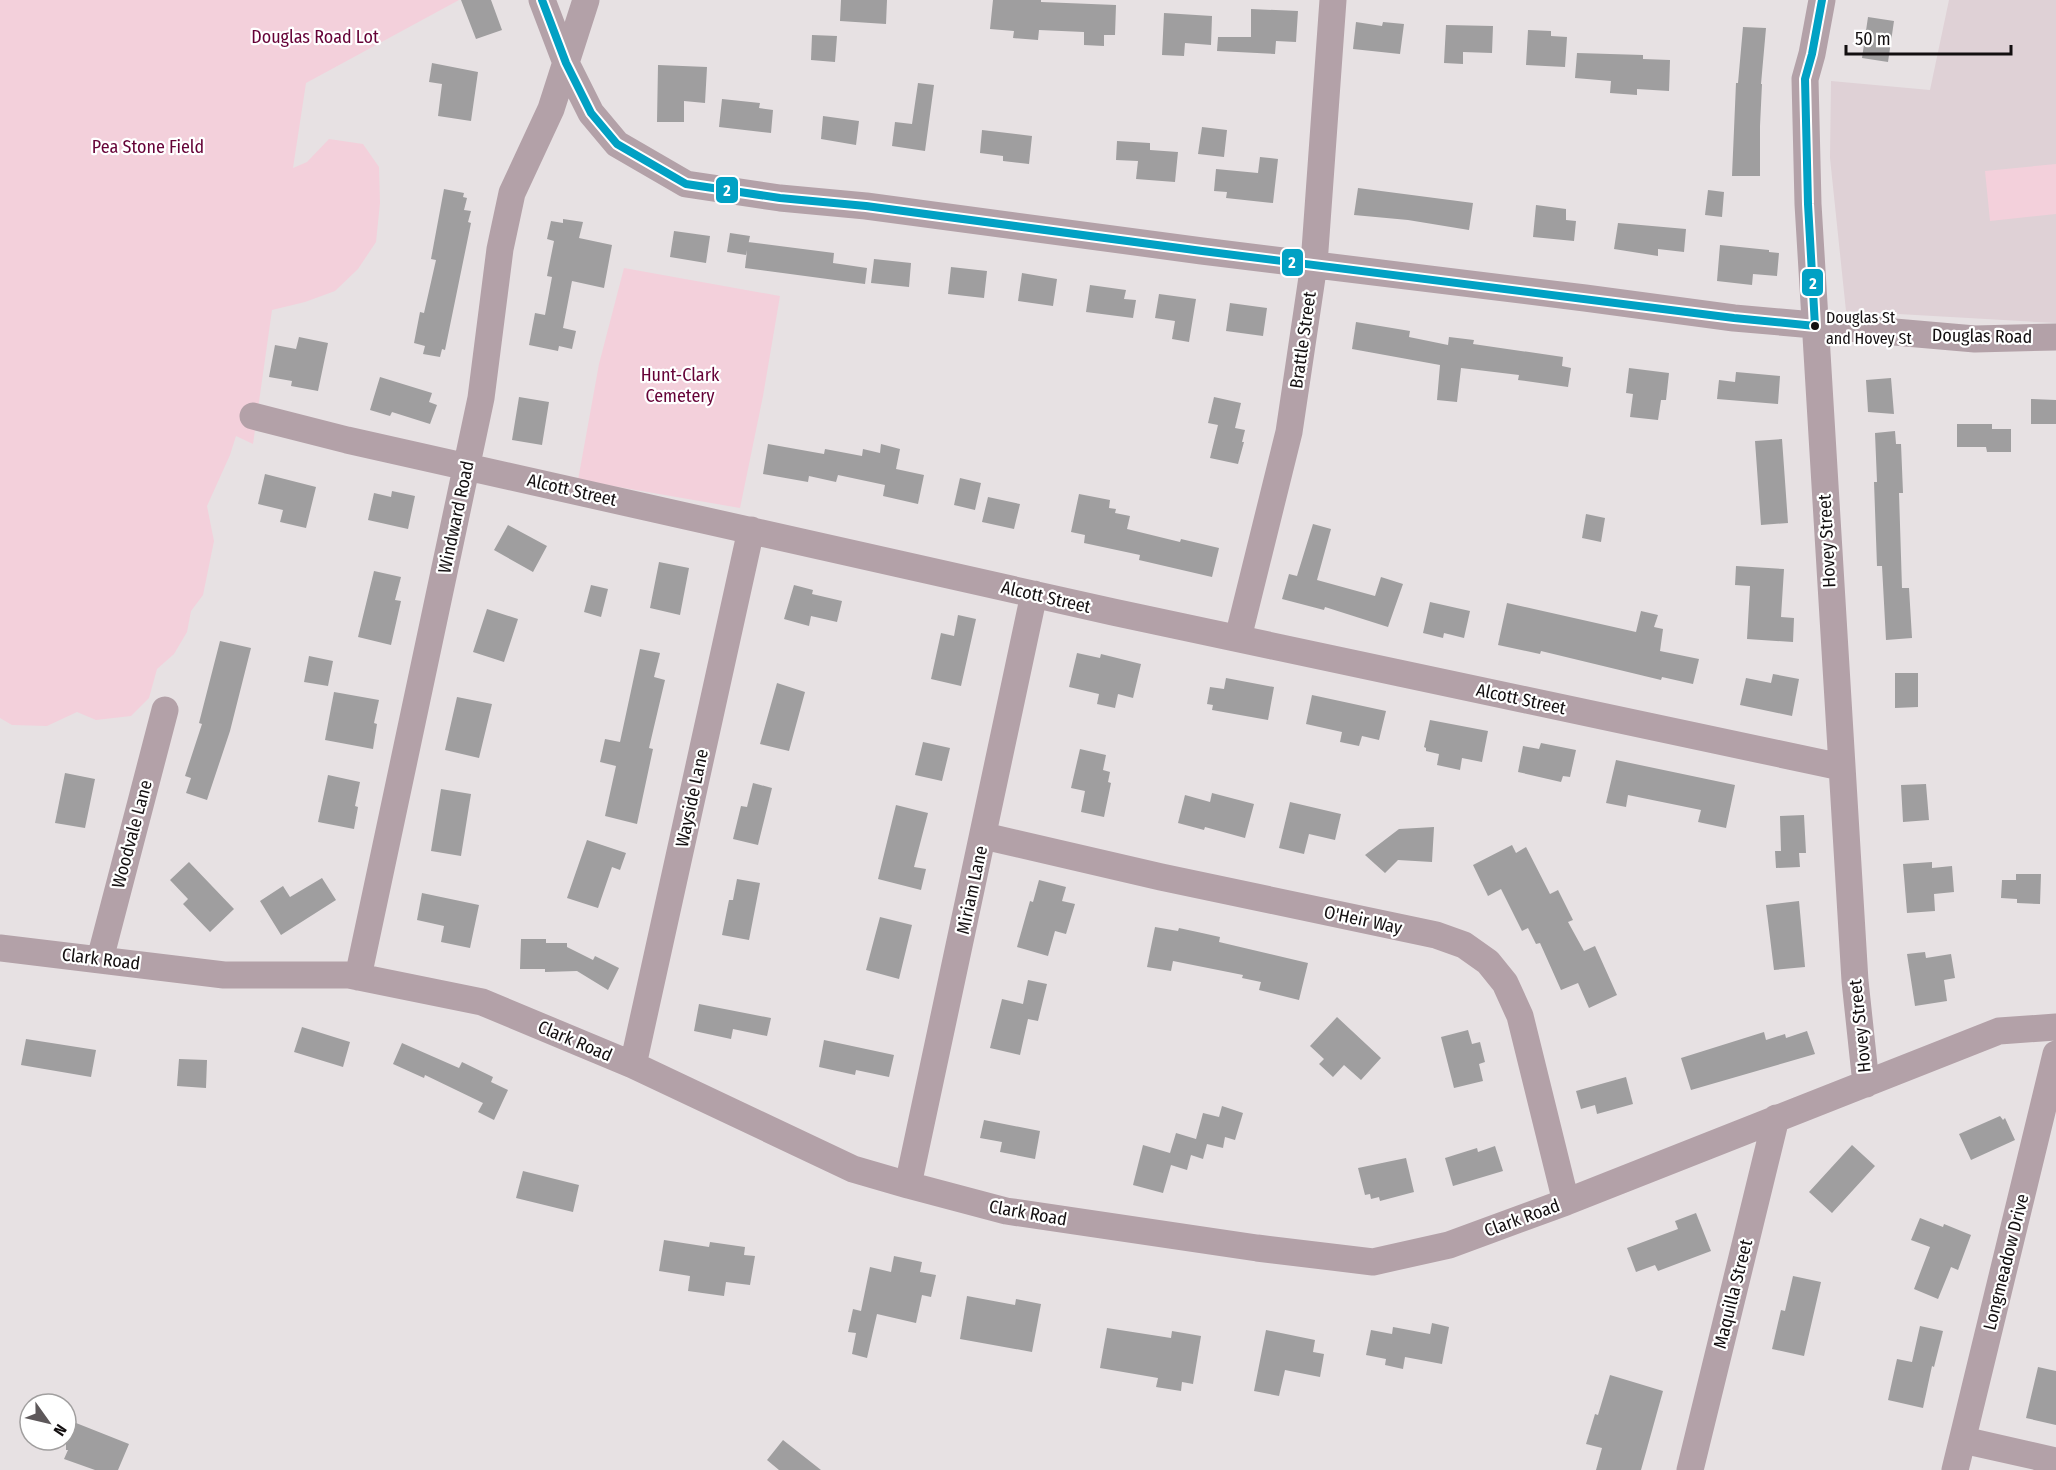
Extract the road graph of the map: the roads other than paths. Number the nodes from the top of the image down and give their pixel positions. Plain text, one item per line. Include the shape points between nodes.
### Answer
1 (542, 0) edge
2 (585, 0) edge
3 (1333, 0) edge
4 (1822, 0) edge
5 (566, 63) junction
6 (1314, 264) junction
7 (1815, 326) junction
8 (2056, 337) edge
9 (253, 416) dead end
10 (467, 467) junction
11 (751, 530) junction
12 (1034, 594) junction
13 (1238, 638) junction
14 (165, 710) dead end
15 (1841, 767) junction
16 (984, 836) junction
17 (0, 948) edge
18 (100, 959) junction
19 (358, 977) junction
20 (2056, 1027) edge
21 (2056, 1054) edge
22 (633, 1065) junction
23 (1866, 1084) junction
24 (1776, 1118) junction
25 (908, 1185) junction
26 (1566, 1202) junction
27 (1963, 1440) junction
28 (2056, 1461) edge
29 (1690, 1470) edge
30 (1955, 1470) edge

1 - 5 street, Douglas Road
2 - 5 street, Windward Road
3 - 6 street, Brattle Street
4 - 7 street, Hovey Street via 1805,79
5 - 6 street, Douglas Road via 591,113 617,144 686,184
5 - 10 street, Windward Road via 551,109 513,193 500,249 481,398
6 - 7 street, Douglas Road
6 - 13 street, Brattle Street via 1289,432
7 - 8 street, Douglas Road via 1975,339
7 - 15 street, Hovey Street
9 - 10 street, Alcott Street
10 - 11 street, Alcott Street
10 - 19 street, Windward Road
11 - 12 street, Alcott Street
11 - 22 street, Wayside Lane
12 - 13 street, Alcott Street
12 - 16 street, Miriam Lane
13 - 15 street, Alcott Street
14 - 18 street, Woodvale Lane
15 - 23 street, Hovey Street
16 - 25 street, Miriam Lane
16 - 26 street, O'Heir Way via 1161,878 1436,935 1464,945 1488,962 1505,983 1520,1016
17 - 18 street, Clark Road
18 - 19 street, Clark Road via 224,975
19 - 22 street, Clark Road via 482,1002
20 - 23 street, Clark Road via 1999,1031
21 - 27 street, Longmeadow Drive
22 - 25 street, Clark Road via 853,1168
23 - 24 street, Clark Road
24 - 26 street, Clark Road
24 - 29 street, Maquilla Street
25 - 26 street, Clark Road via 1006,1211 1373,1262 1449,1245
27 - 28 street
27 - 30 street, Longmeadow Drive

